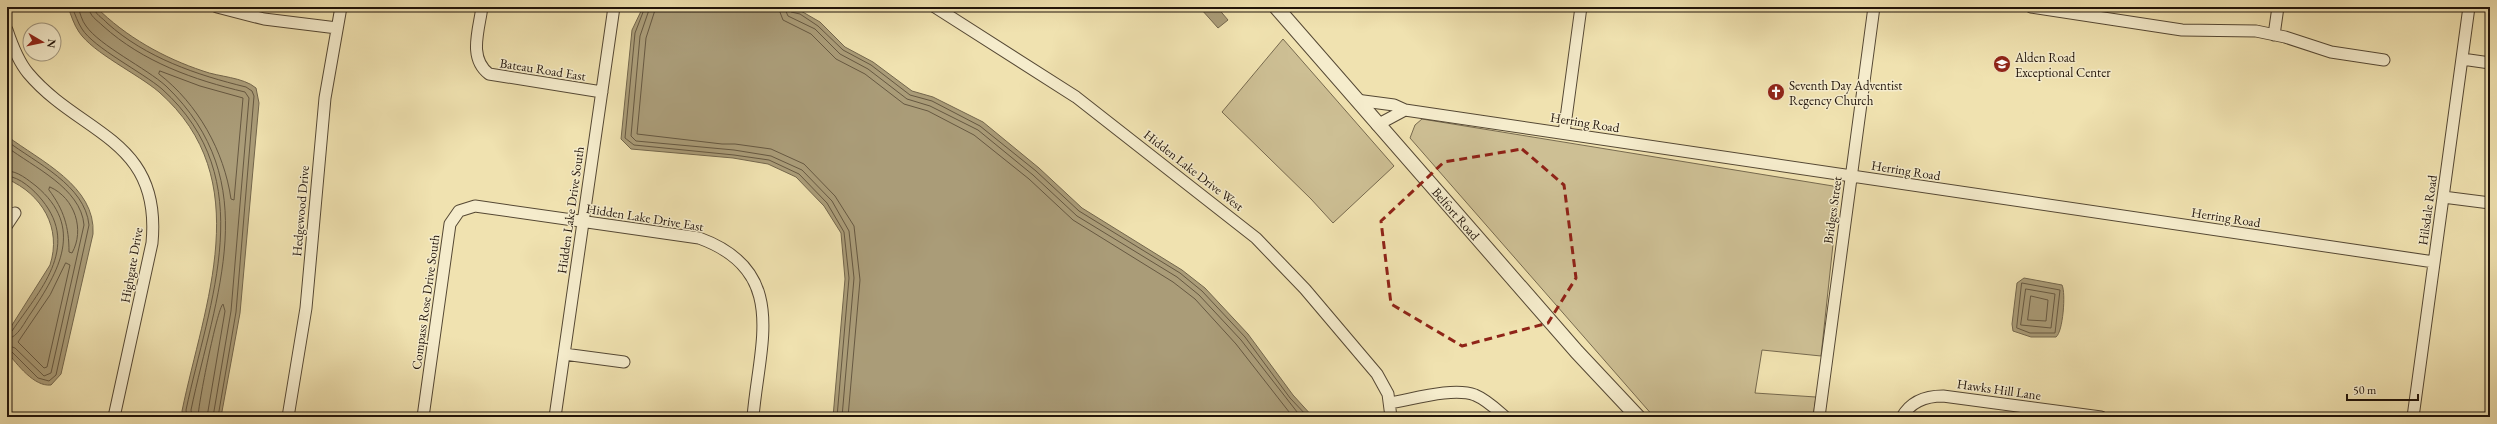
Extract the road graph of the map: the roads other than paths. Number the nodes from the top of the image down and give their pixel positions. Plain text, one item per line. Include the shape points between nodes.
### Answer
1 (217, 7) edge
2 (341, 7) edge
3 (482, 7) edge
4 (614, 7) edge
5 (934, 7) edge
6 (1276, 7) edge
7 (1581, 7) edge
8 (1874, 7) edge
9 (2031, 7) edge
10 (2278, 7) edge
11 (2469, 7) edge
12 (337, 28) junction
13 (2274, 34) junction
14 (8, 36) edge
15 (2462, 59) junction
16 (2384, 60) dead end
17 (2490, 63) edge
18 (602, 92) junction
19 (1356, 100) junction
20 (1405, 110) junction
21 (1377, 124) junction
22 (1564, 132) junction
23 (1851, 176) junction
24 (2443, 197) junction
25 (2490, 203) edge
26 (475, 206) joint
27 (15, 213) dead end
28 (583, 221) junction
29 (7, 225) edge
30 (2434, 262) junction
31 (564, 354) junction
32 (624, 362) dead end
33 (1390, 403) junction
34 (2032, 412) edge
35 (114, 417) edge
36 (288, 417) edge
37 (423, 417) edge
38 (555, 417) edge
39 (753, 417) edge
40 (1390, 417) edge
41 (1505, 417) edge
42 (1638, 417) edge
43 (1819, 417) edge
44 (1902, 417) edge
45 (2100, 417) edge
46 (2412, 417) edge

1 - 12 street via 264,19
2 - 12 street, Hedgewood Drive
3 - 18 street, Bateau Road East via 476,54 482,68 497,76
4 - 18 street, Hidden Lake Drive South
5 - 33 street, Hidden Lake Drive West via 1076,97 1256,238 1305,289 1377,374
6 - 19 street, Belfort Road
7 - 22 street
8 - 23 street, Bridges Street
9 - 13 street via 2182,30 2240,30
10 - 13 street
11 - 15 street, Hilsdale Road
12 - 36 street, Hedgewood Drive via 322,127 306,308
13 - 16 street via 2331,52
14 - 35 street, Highgate Drive via 28,72 39,84 104,133 127,155 144,181 150,199 154,228 152,243
15 - 17 street
15 - 24 street, Hilsdale Road
18 - 28 street, Hidden Lake Drive South
19 - 20 street, Herring Road via 1394,105
19 - 21 street, Belfort Road
20 - 21 street
20 - 22 street, Herring Road
21 - 42 street, Belfort Road via 1609,388
22 - 23 street, Herring Road
23 - 30 street, Herring Road
23 - 43 street, Bridges Street
24 - 25 street
24 - 30 street, Hilsdale Road
26 - 28 street, Hidden Lake Drive East
26 - 37 street, Compass Rose Drive South via 459,211 450,224
27 - 29 street
28 - 31 street, Hidden Lake Drive South
28 - 39 street, Hidden Lake Drive East via 699,238 712,243 738,260 757,288 765,317
30 - 46 street, Hilsdale Road
31 - 32 street
31 - 38 street, Hidden Lake Drive South
33 - 40 street, Hidden Lake Drive West
33 - 41 street via 1455,392 1466,393 1484,400
34 - 44 street, Hawks Hill Lane via 1944,396 1910,401
34 - 45 street, Hawks Hill Lane

